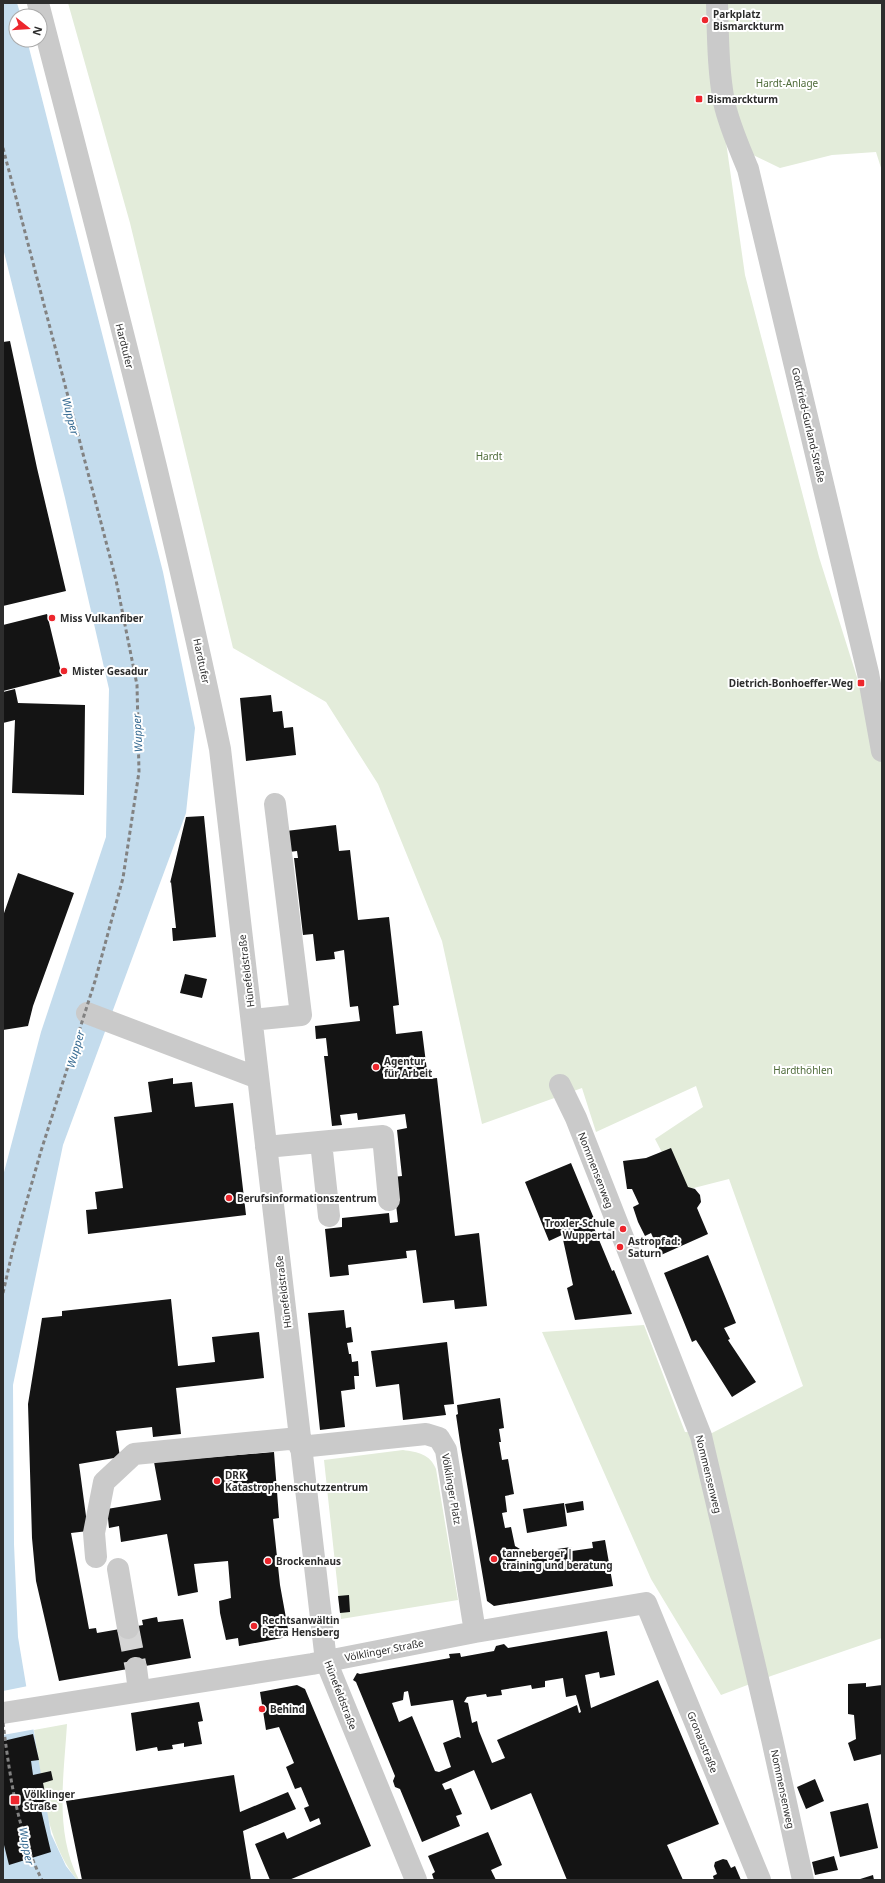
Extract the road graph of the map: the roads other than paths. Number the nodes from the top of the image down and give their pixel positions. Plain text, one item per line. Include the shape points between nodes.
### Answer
1 (38, 3) edge
2 (717, 3) edge
3 (875, 673) edge
4 (208, 690) joint
5 (882, 751) edge
6 (276, 804) dead end
7 (87, 1012) dead end
8 (252, 1020) junction
9 (258, 1078) junction
10 (560, 1085) dead end
11 (321, 1142) junction
12 (266, 1147) junction
13 (389, 1200) dead end
14 (329, 1216) dead end
15 (300, 1442) junction
16 (96, 1557) dead end
17 (118, 1569) dead end
18 (646, 1603) joint
19 (128, 1628) tunnel mouth
20 (475, 1632) junction
21 (326, 1661) junction
22 (136, 1668) tunnel mouth
23 (139, 1691) junction
24 (3, 1713) edge
25 (416, 1880) edge
26 (760, 1880) edge
27 (803, 1880) edge

1 - 4 street, Hardtufer via 171,529
2 - 3 street, Gottfried-Gurland-Straße via 724,103 748,169
3 - 5 street, Gottfried-Gurland-Straße
4 - 8 street, Hünefeldstraße via 220,749
6 - 8 street via 301,1014
7 - 9 street
8 - 9 street, Hünefeldstraße
9 - 12 street, Hünefeldstraße
10 - 27 street, Nommensenweg via 576,1118 701,1436
11 - 12 street
11 - 13 street via 383,1136
11 - 14 street
12 - 15 street, Hünefeldstraße
15 - 16 street, Völklinger Platz via 134,1454 104,1482 94,1533
15 - 20 street, Völklinger Platz via 426,1434 439,1438 446,1450
15 - 21 street, Hünefeldstraße
17 - 19 street
18 - 20 street, Völklinger Straße
18 - 26 street, Gronaustraße
20 - 21 street, Völklinger Straße
21 - 23 street, Völklinger Straße
21 - 25 street, Hünefeldstraße
22 - 23 street
23 - 24 street, Völklinger Straße

